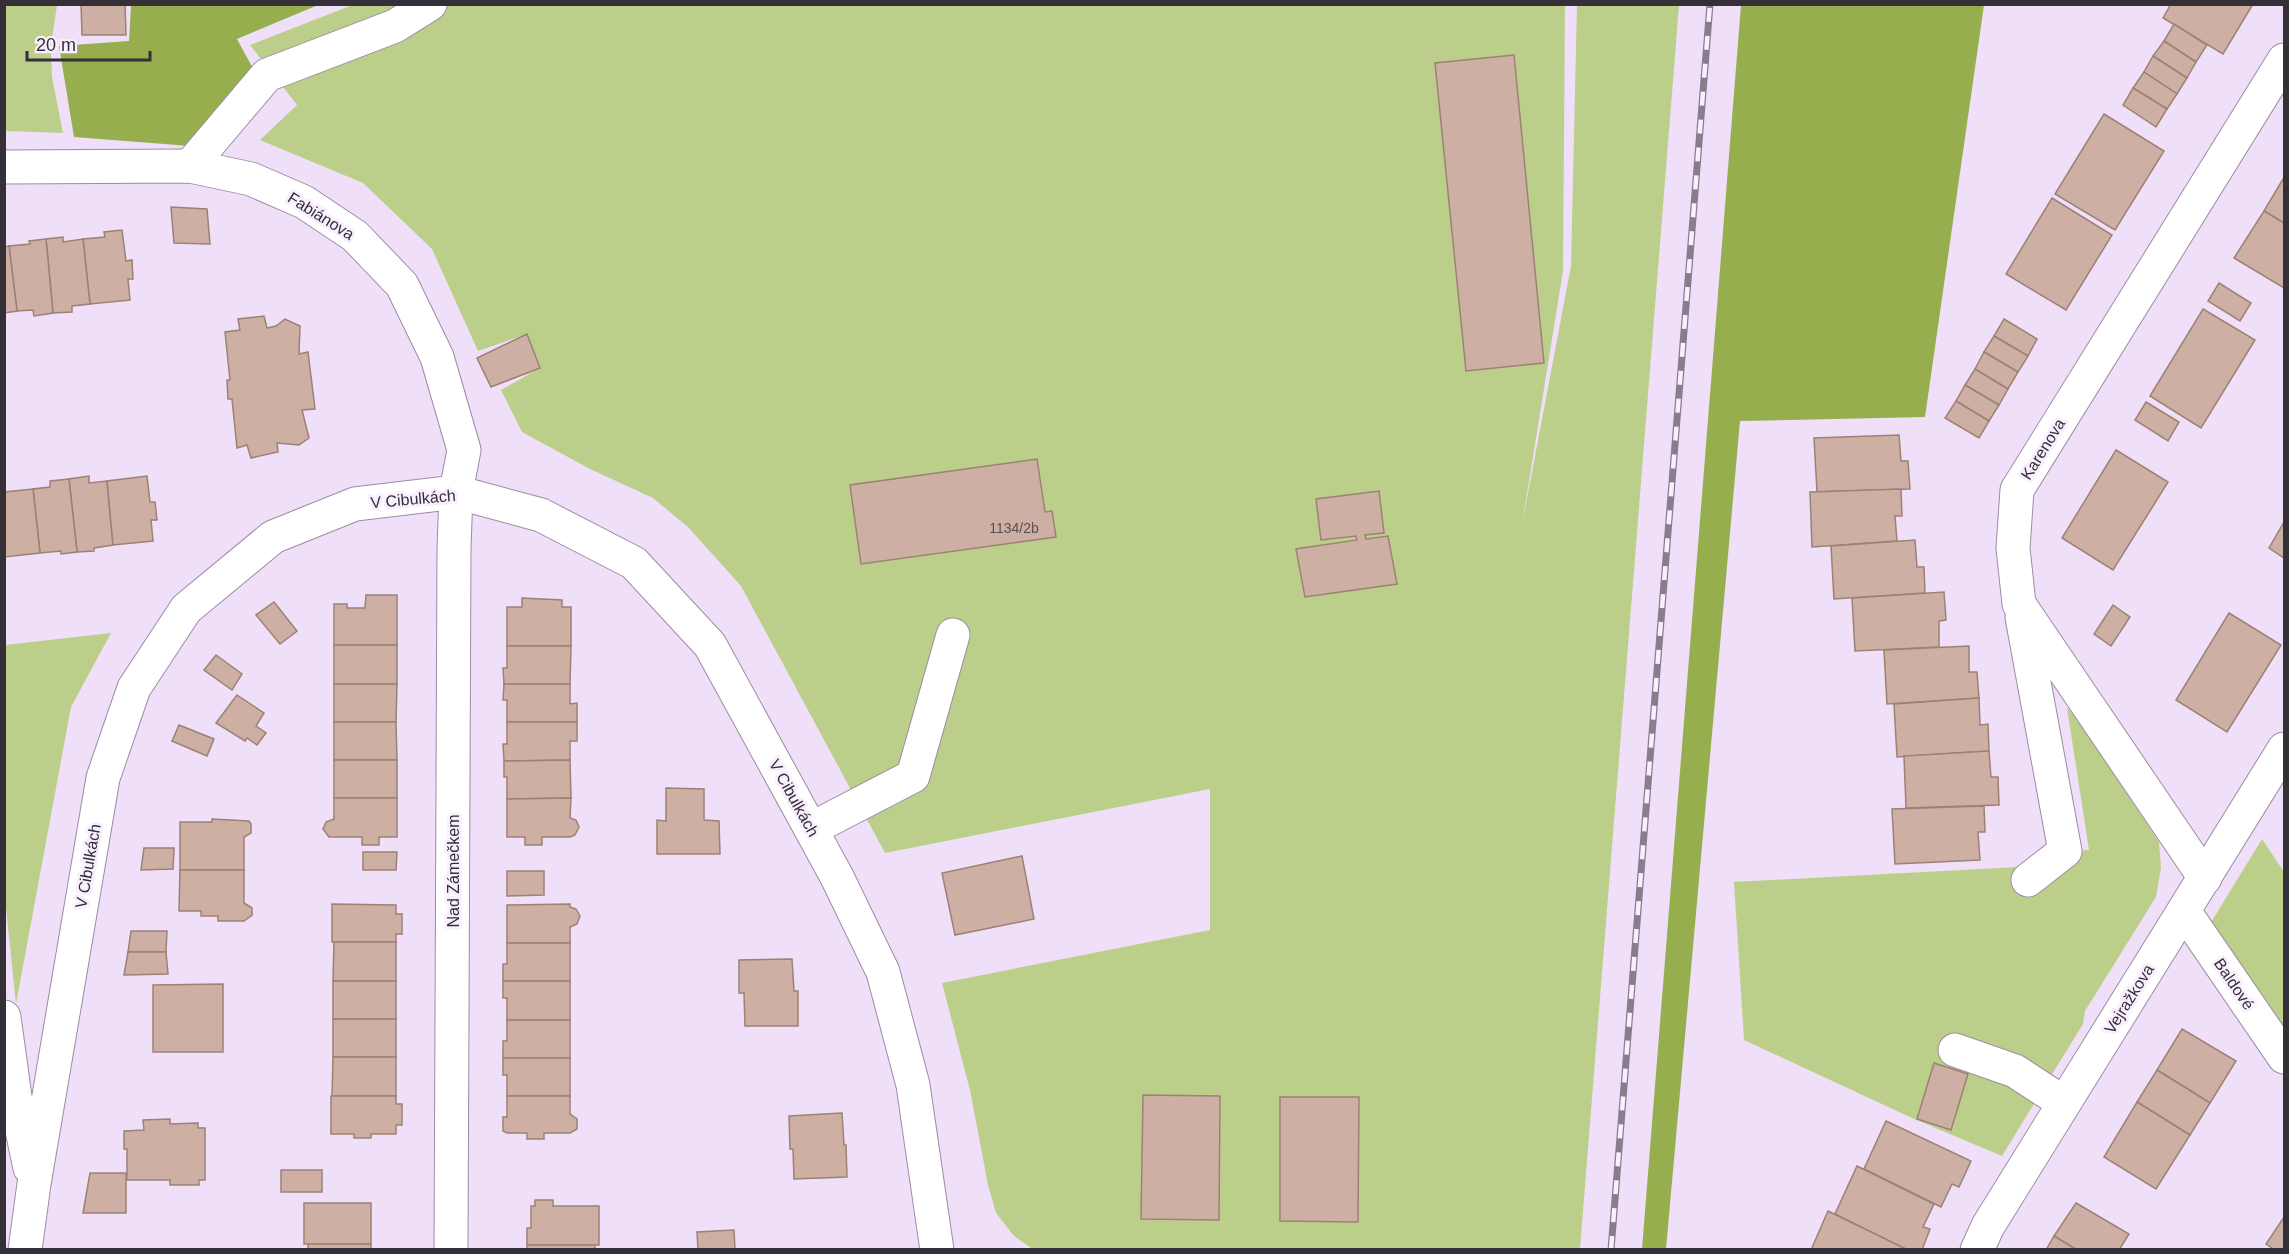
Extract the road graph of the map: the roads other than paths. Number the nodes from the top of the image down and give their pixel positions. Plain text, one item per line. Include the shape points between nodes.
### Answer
1 (430, 4) edge
2 (2284, 60) edge
3 (4, 166) edge
4 (190, 166) junction
5 (456, 492) junction
6 (2019, 604) junction
7 (953, 635) dead end
8 (2284, 749) edge
9 (811, 829) junction
10 (2205, 878) junction
11 (2028, 880) dead end
12 (2184, 911) junction
13 (4, 1017) edge
14 (1955, 1050) dead end
15 (2284, 1057) edge
16 (2064, 1103) junction
17 (34, 1184) junction
18 (25, 1250) edge
19 (451, 1250) edge
20 (937, 1250) edge
21 (1977, 1250) edge

1 - 4 street via 396,26 267,75
2 - 6 street, Karenova via 2017,490 2013,548
3 - 4 street, Fabiánova
4 - 5 street, Fabiánova via 251,179 304,202 355,236 402,285 437,357 464,450
5 - 9 street, V Cibulkách via 541,515 634,563 710,645
5 - 17 street, V Cibulkách via 355,504 273,537 186,609 134,688 102,778
5 - 19 street, Nad Zámečkem
6 - 10 street, Karenova
6 - 11 street via 2066,850
7 - 9 street via 913,776
8 - 10 street, Vejražkova
9 - 20 street, V Cibulkách via 883,972 913,1085
10 - 12 street, Vejražkova
12 - 15 street, Baldové
12 - 16 street, Vejražkova
13 - 17 street via 15,1097
14 - 16 street via 2015,1071
16 - 21 street, Vejražkova
17 - 18 street, V Cibulkách

